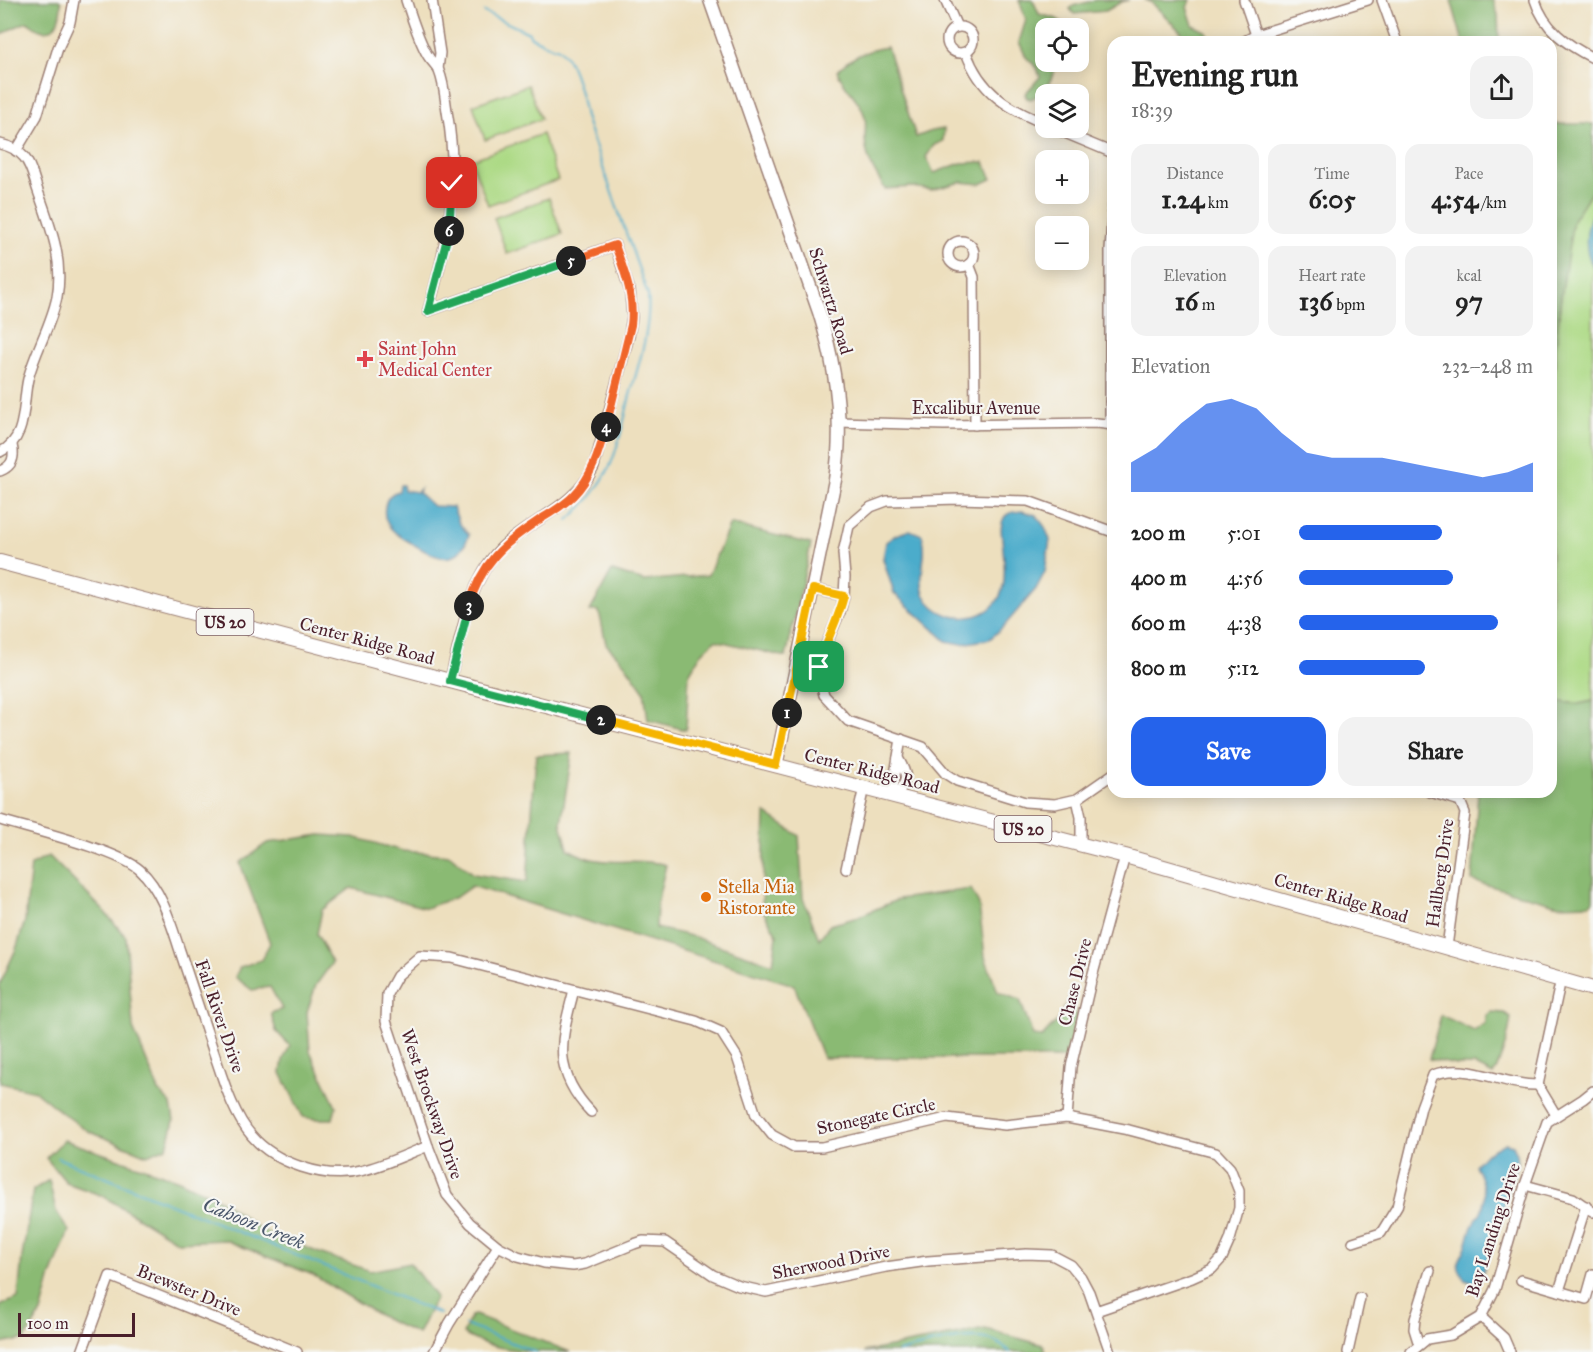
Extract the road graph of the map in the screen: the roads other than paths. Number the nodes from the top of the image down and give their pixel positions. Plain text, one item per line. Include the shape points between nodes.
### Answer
1 (74, 0) edge
2 (406, 0) edge
3 (432, 0) edge
4 (710, 0) edge
5 (945, 0) edge
6 (1244, 0) edge
7 (1368, 0) edge
8 (1382, 0) edge
9 (1535, 0) edge
10 (957, 27) junction
11 (1256, 35) joint
12 (1395, 36) edge
13 (966, 52) junction
14 (1593, 58) edge
15 (438, 69) junction
16 (1035, 119) edge
17 (1077, 138) edge
18 (0, 144) edge
19 (1107, 150) edge
20 (16, 151) junction
21 (969, 264) dead end
22 (838, 422) junction
23 (1107, 424) edge
24 (975, 425) junction
25 (12, 445) junction
26 (0, 452) edge
27 (0, 471) edge
28 (1107, 530) edge
29 (0, 562) edge
30 (813, 589) junction
31 (844, 596) junction
32 (450, 681) junction
33 (901, 739) junction
34 (776, 765) junction
35 (1107, 778) edge
36 (864, 788) junction
37 (896, 795) junction
38 (1450, 798) edge
39 (1077, 799) junction
40 (0, 820) edge
41 (1081, 844) junction
42 (1125, 856) junction
43 (846, 869) dead end
44 (1447, 947) junction
45 (1561, 979) junction
46 (1593, 988) edge
47 (574, 990) junction
48 (1538, 1085) junction
49 (1593, 1091) edge
50 (591, 1112) dead end
51 (1556, 1115) junction
52 (1067, 1119) junction
53 (428, 1146) junction
54 (1525, 1185) junction
55 (1589, 1209) edge
56 (1353, 1242) dead end
57 (498, 1245) junction
58 (518, 1256) joint
59 (1430, 1271) dead end
60 (1593, 1274) edge
61 (1521, 1280) dead end
62 (1558, 1291) junction
63 (1360, 1298) dead end
64 (1096, 1311) junction
65 (1481, 1317) junction
66 (1419, 1345) junction
67 (82, 1352) edge
68 (297, 1352) edge
69 (434, 1352) edge
70 (1110, 1352) edge
71 (1348, 1352) edge
72 (1411, 1352) edge
73 (1510, 1352) edge

1 - 20 street via 37,116
2 - 15 street via 428,57
3 - 15 street via 440,53
4 - 22 street, Schwartz Road via 822,322 834,374
5 - 10 street
6 - 11 street
7 - 11 street
8 - 12 street
9 - 14 street via 1540,16 1568,45
10 - 13 street via 969,30 973,37
10 - 13 street via 948,35 947,44 957,53
13 - 16 street via 975,75 989,91 1008,106
15 - 32 street via 450,130 452,192 446,245 428,311 615,245 632,308 629,336 591,472 573,496 514,537 486,566 472,597
17 - 19 street
18 - 20 street
20 - 25 street via 31,170 55,242 59,276 52,313 28,379 20,431
21 - 24 street via 974,277
22 - 24 street, Excalibur Avenue
22 - 30 street, Schwartz Road via 837,462
23 - 24 street, Excalibur Avenue
25 - 26 street
25 - 27 street via 11,463
28 - 31 street via 1028,501 887,501 871,507 849,526 843,553
29 - 32 main road, Center Ridge Road / US 20
30 - 31 street
30 - 34 street, Schwartz Road
31 - 33 street via 819,667 824,695 848,721
32 - 34 main road, Center Ridge Road / US 20
33 - 37 street via 893,786
33 - 39 street via 923,747 957,781 1025,802 1055,804
34 - 36 main road, Center Ridge Road / US 20
35 - 39 street
36 - 37 main road, Center Ridge Road / US 20
36 - 43 street
37 - 41 main road, Center Ridge Road / US 20
38 - 44 street, Hallberg Drive via 1460,801 1465,813
39 - 41 street
40 - 53 street, Fall River Drive via 126,861 149,880 167,912 236,1113 252,1137 276,1156 312,1170 358,1172
41 - 42 main road, Center Ridge Road / US 20
42 - 44 main road, Center Ridge Road / US 20
42 - 52 street, Chase Drive via 1071,1067
44 - 45 main road, Center Ridge Road / US 20
45 - 46 main road, Center Ridge Road / US 20
45 - 48 street
47 - 50 street via 561,1053 577,1098
47 - 52 street, Stonegate Circle via 696,1021 721,1032 737,1057 756,1115 772,1135 794,1147 822,1147 947,1118 1005,1125
47 - 53 street, West Brockway Drive via 452,958 420,956 397,976 387,994 386,1021
48 - 51 street
48 - 56 street via 1468,1071 1445,1070 1433,1075 1421,1107 1397,1207 1381,1233
49 - 51 street, Bay Landing Drive
51 - 54 street, Bay Landing Drive via 1544,1128
52 - 64 street, Stonegate Circle via 1129,1130 1216,1153 1230,1168 1239,1191 1239,1208 1230,1240 1212,1269
53 - 57 street, West Brockway Drive via 447,1195 470,1223
54 - 55 street via 1574,1198
54 - 65 street, Bay Landing Drive via 1495,1289
55 - 62 street
57 - 58 street, West Brockway Drive
57 - 69 street
58 - 64 street, Sherwood Drive via 573,1266 634,1244 665,1242 714,1275 766,1292 928,1261 1052,1255 1071,1265 1081,1277
59 - 66 street via 1415,1319
60 - 62 street via 1586,1299
61 - 62 street
63 - 71 street
64 - 70 street, Sherwood Drive
65 - 66 street, Bay Landing Drive via 1451,1335 1427,1339
65 - 73 street via 1504,1338
66 - 72 street, Bay Landing Drive
67 - 68 street, Brewster Drive via 110,1276

